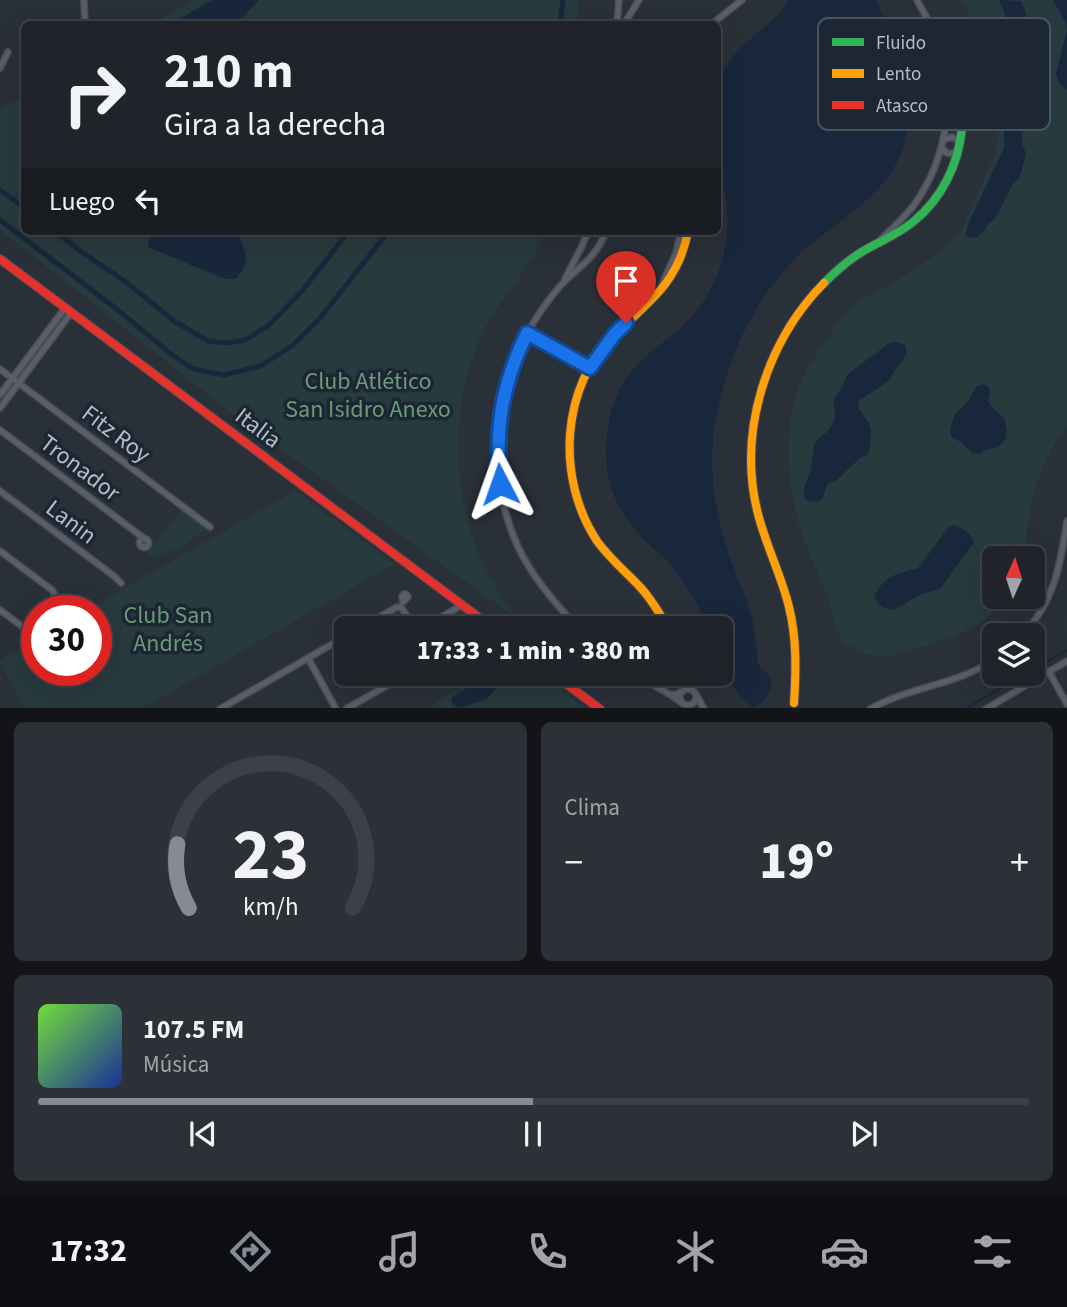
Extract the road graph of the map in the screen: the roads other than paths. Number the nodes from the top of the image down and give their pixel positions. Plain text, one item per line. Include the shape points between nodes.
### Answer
1 (84, 0) edge
2 (742, 0) edge
3 (917, 0) edge
4 (619, 1) edge
5 (637, 2) edge
6 (927, 18) edge
7 (85, 21) edge
8 (617, 21) edge
9 (626, 21) edge
10 (716, 21) edge
11 (8, 52) dead end
12 (0, 68) edge
13 (945, 130) edge
14 (961, 130) edge
15 (942, 144) junction
16 (959, 147) junction
17 (911, 208) junction
18 (919, 216) junction
19 (586, 235) edge
20 (604, 235) edge
21 (680, 235) edge
22 (687, 235) edge
23 (878, 243) junction
24 (576, 258) junction
25 (0, 259) edge
26 (586, 264) junction
27 (563, 283) junction
28 (658, 294) junction
29 (69, 310) junction
30 (527, 333) junction
31 (30, 355) junction
32 (36, 360) junction
33 (590, 368) junction
34 (0, 369) edge
35 (13, 379) junction
36 (19, 383) junction
37 (0, 395) edge
38 (0, 408) edge
39 (0, 430) edge
40 (0, 491) edge
41 (1067, 521) edge
42 (210, 527) dead end
43 (141, 538) dead end
44 (0, 551) edge
45 (121, 583) dead end
46 (55, 595) edge
47 (462, 605) junction
48 (0, 610) edge
49 (381, 616) edge
50 (408, 616) edge
51 (443, 616) edge
52 (477, 616) edge
53 (567, 616) edge
54 (660, 616) edge
55 (1032, 623) edge
56 (21, 626) edge
57 (334, 643) edge
58 (308, 658) junction
59 (1067, 661) edge
60 (982, 666) edge
61 (1049, 672) junction
62 (386, 686) edge
63 (569, 686) edge
64 (654, 686) edge
65 (686, 686) edge
66 (691, 686) edge
67 (682, 691) junction
68 (695, 693) junction
69 (669, 695) junction
70 (232, 701) junction
71 (1067, 704) edge
72 (687, 706) edge
73 (793, 707) edge
74 (221, 708) edge
75 (236, 708) edge
76 (335, 708) edge
77 (348, 708) edge
78 (599, 708) edge
79 (703, 708) edge
80 (872, 708) edge
81 (988, 708) edge

1 - 7 street
2 - 10 street
3 - 6 street
4 - 5 street via 626,6
4 - 8 street
5 - 9 street
11 - 12 street
13 - 15 street
14 - 16 street
15 - 16 street via 949,154
15 - 16 street via 952,137
15 - 17 street via 928,182
16 - 18 street via 944,185
17 - 18 street
17 - 23 street
18 - 23 street
19 - 24 street
20 - 26 street
21 - 28 street
22 - 28 street via 680,262
23 - 73 street via 828,280 792,323 766,376 756,414 751,453 754,494 792,616 796,654
24 - 26 street
24 - 27 street
25 - 29 street, Italia
26 - 27 street
27 - 30 street
28 - 33 street via 614,335
29 - 31 street
29 - 32 street
29 - 47 street, Italia
30 - 33 street
30 - 53 street via 508,377 501,410 497,447 501,493 526,562
31 - 32 street
31 - 35 street
32 - 36 street
33 - 54 street via 570,431 575,493 597,541 650,598
34 - 35 street, Fitz Roy
35 - 36 street, Fitz Roy
35 - 37 street
36 - 38 street
36 - 42 street, Fitz Roy
39 - 43 street, Tronador
40 - 45 street, Lanin
41 - 55 street via 1057,576
44 - 46 street
47 - 51 street
47 - 52 street, Italia
48 - 56 street
49 - 50 street via 402,605
57 - 58 street
58 - 70 street
58 - 76 street
59 - 61 street
60 - 80 street
61 - 71 street
61 - 81 street
62 - 77 street
63 - 78 street
64 - 69 street
65 - 67 street
66 - 68 street
67 - 68 street
67 - 69 street
67 - 72 street via 680,699
68 - 72 street via 695,701
68 - 79 street
69 - 72 street
70 - 74 street
70 - 75 street

